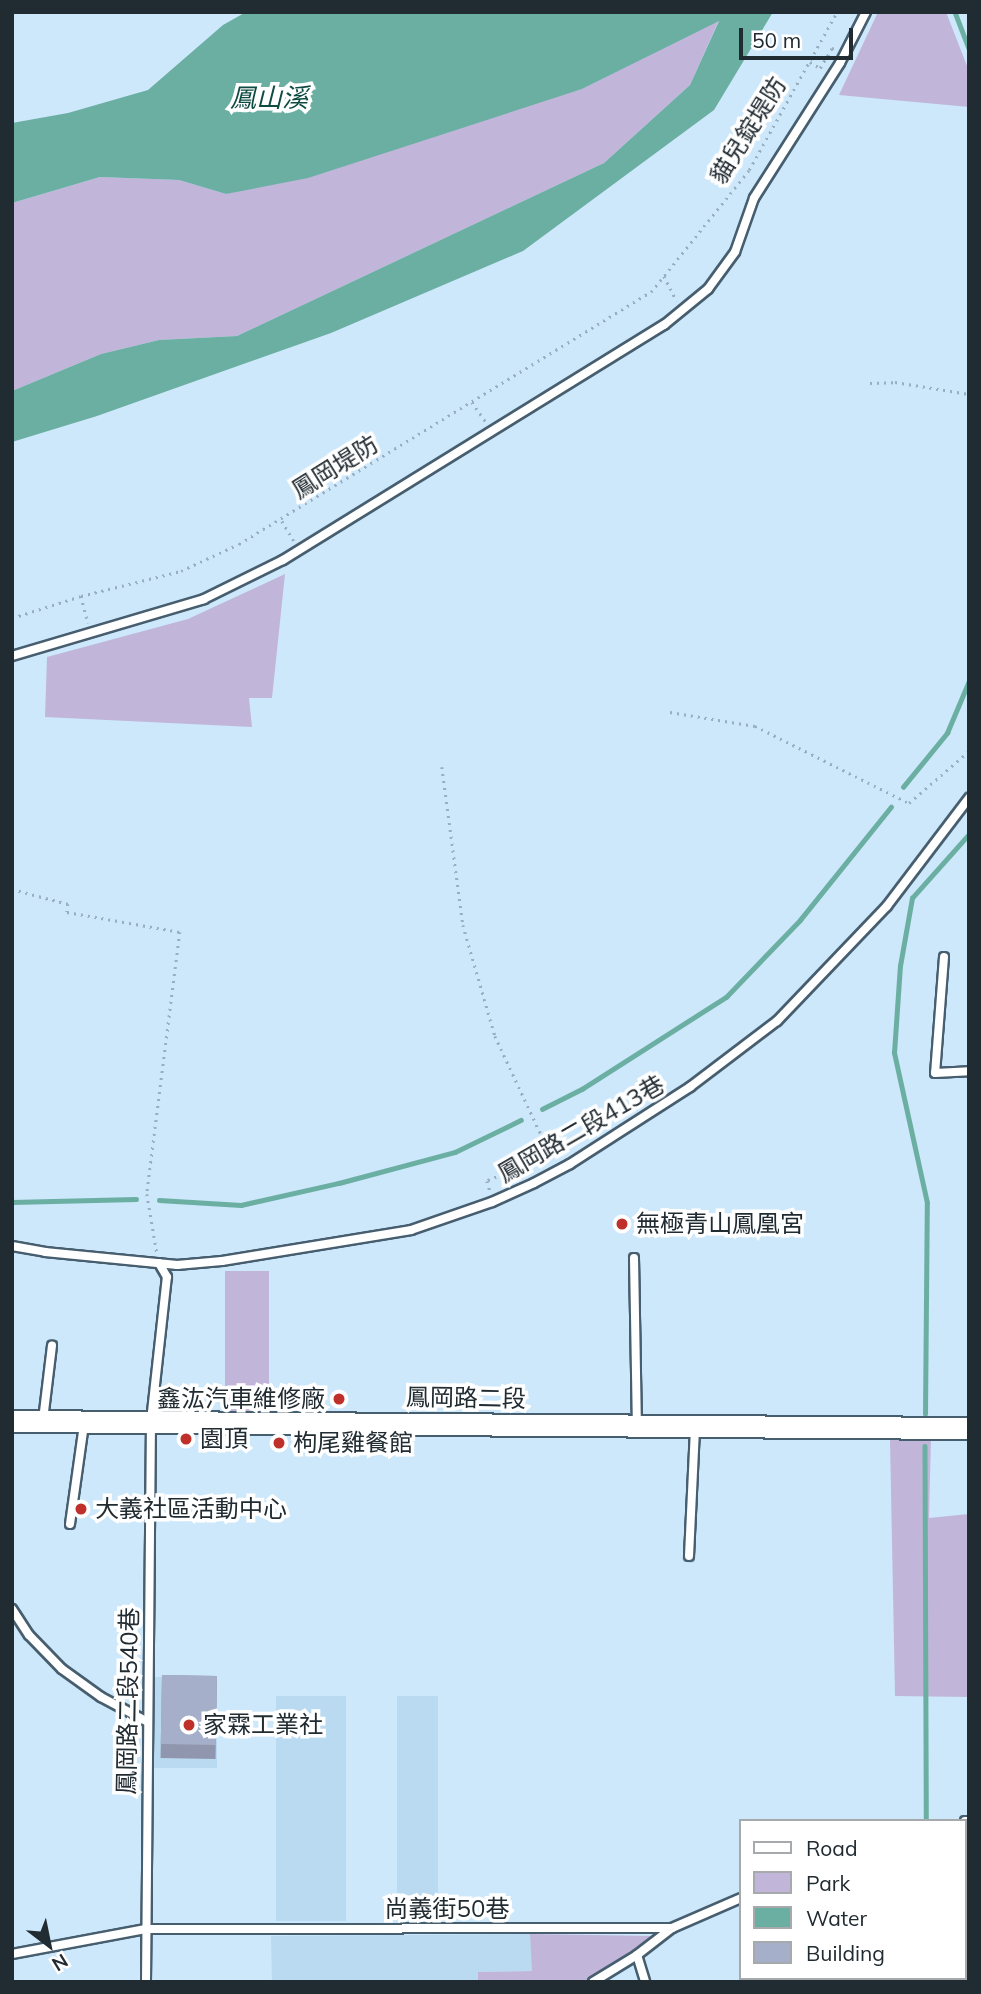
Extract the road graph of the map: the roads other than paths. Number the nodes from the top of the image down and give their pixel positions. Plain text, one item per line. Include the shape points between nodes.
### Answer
1 (866, 12) edge
2 (12, 656) edge
3 (969, 798) edge
4 (944, 957) dead end
5 (969, 1071) edge
6 (12, 1246) edge
7 (634, 1258) dead end
8 (159, 1263) junction
9 (52, 1346) dead end
10 (12, 1421) edge
11 (43, 1421) junction
12 (85, 1421) junction
13 (151, 1421) junction
14 (637, 1426) junction
15 (695, 1427) junction
16 (969, 1428) edge
17 (70, 1524) dead end
18 (689, 1556) dead end
19 (12, 1609) edge
20 (146, 1721) junction
21 (740, 1898) edge
22 (671, 1928) junction
23 (146, 1929) junction
24 (12, 1954) edge
25 (638, 1955) junction
26 (146, 1982) edge
27 (593, 1982) edge
28 (645, 1982) edge

1 - 2 lane via 754,198 736,253 708,289 664,325 300,550 204,599
3 - 8 lane, 鳳岡路二段413巷 via 887,906 777,1021 690,1087 581,1157 492,1202 411,1230 222,1261
4 - 5 lane via 935,1073
6 - 8 lane, 鳳岡路二段413巷
7 - 14 lane
8 - 13 lane, 鳳岡路二段540巷 via 167,1277
9 - 11 lane
10 - 11 street, 鳳岡路二段
11 - 12 street, 鳳岡路二段
12 - 13 street, 鳳岡路二段
12 - 17 lane
13 - 14 street, 鳳岡路二段
13 - 20 lane, 鳳岡路二段540巷
14 - 15 street, 鳳岡路二段
15 - 16 street, 鳳岡路二段
15 - 18 lane
19 - 20 lane via 29,1635 62,1669 100,1698
20 - 23 lane, 鳳岡路二段540巷
21 - 22 lane, 尚義街50巷
22 - 23 lane, 尚義街50巷
22 - 25 lane
23 - 24 lane, 尚義街50巷
23 - 26 lane, 鳳岡路二段540巷
25 - 27 lane
25 - 28 lane

